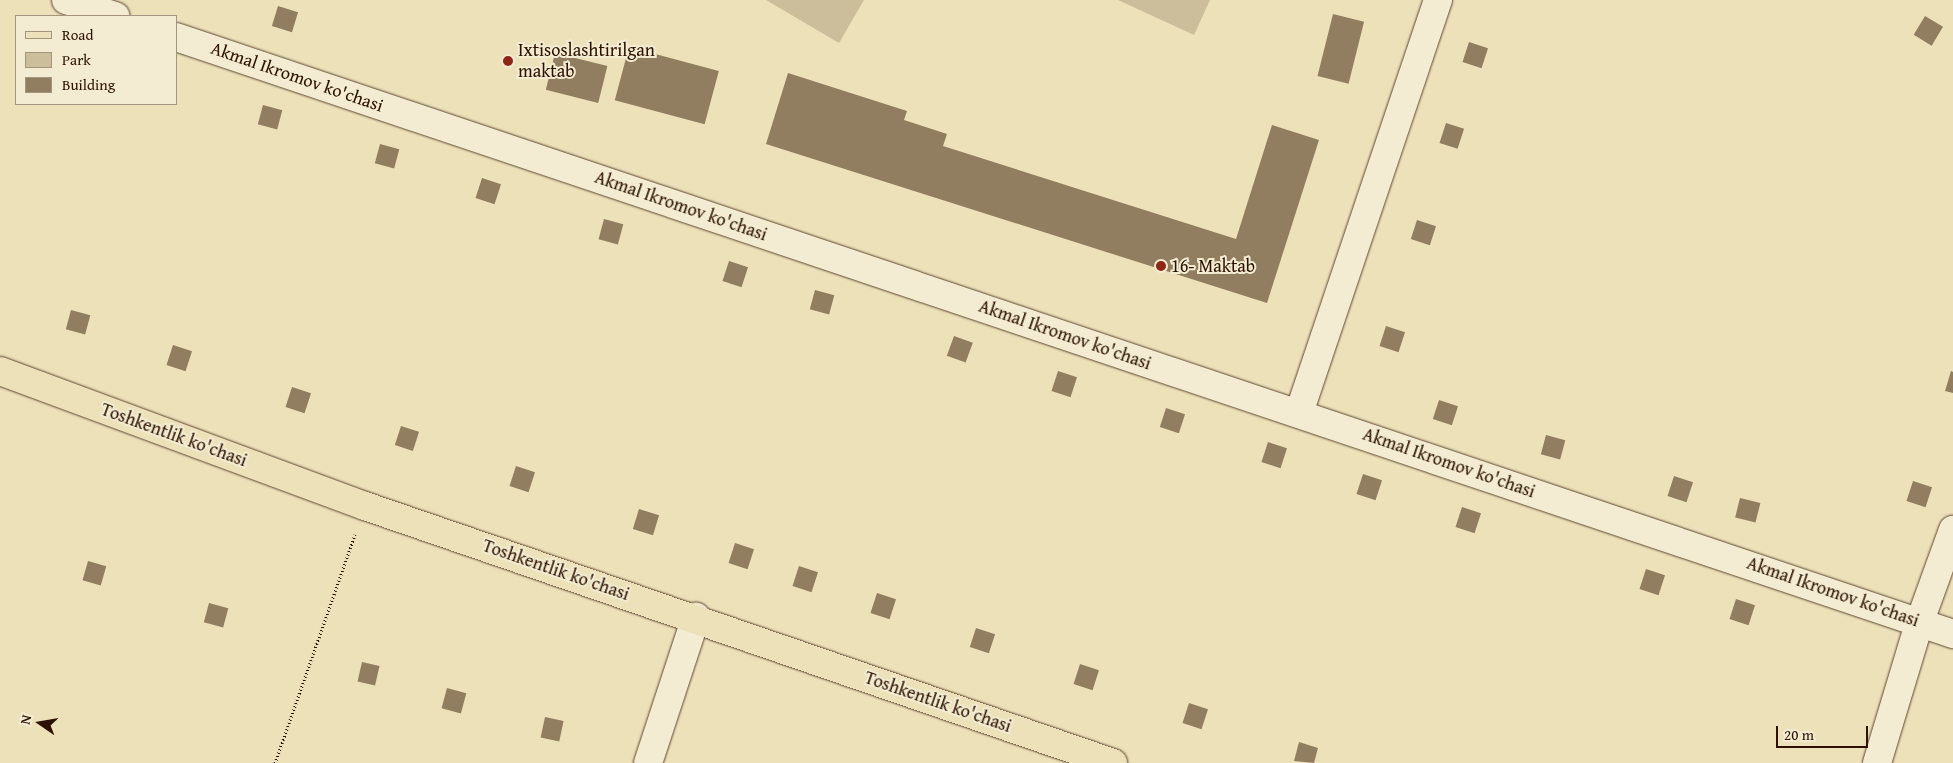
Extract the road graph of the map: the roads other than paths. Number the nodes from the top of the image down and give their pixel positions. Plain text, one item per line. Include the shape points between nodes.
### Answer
1 (66, 0) edge
2 (1438, 0) edge
3 (112, 15) edge
4 (178, 38) edge
5 (0, 370) edge
6 (1299, 413) junction
7 (1953, 530) edge
8 (696, 617) junction
9 (1920, 621) junction
10 (1953, 634) edge
11 (648, 763) edge
12 (1114, 763) edge
13 (1877, 763) edge

1 - 3 street
2 - 6 street
4 - 6 street, Akmal Ikromov ko'chasi
5 - 8 main road, Toshkentlik ko'chasi via 365,506
6 - 9 street, Akmal Ikromov ko'chasi
7 - 9 street
8 - 11 street
8 - 12 main road, Toshkentlik ko'chasi
9 - 10 street, Akmal Ikromov ko'chasi
9 - 13 street

